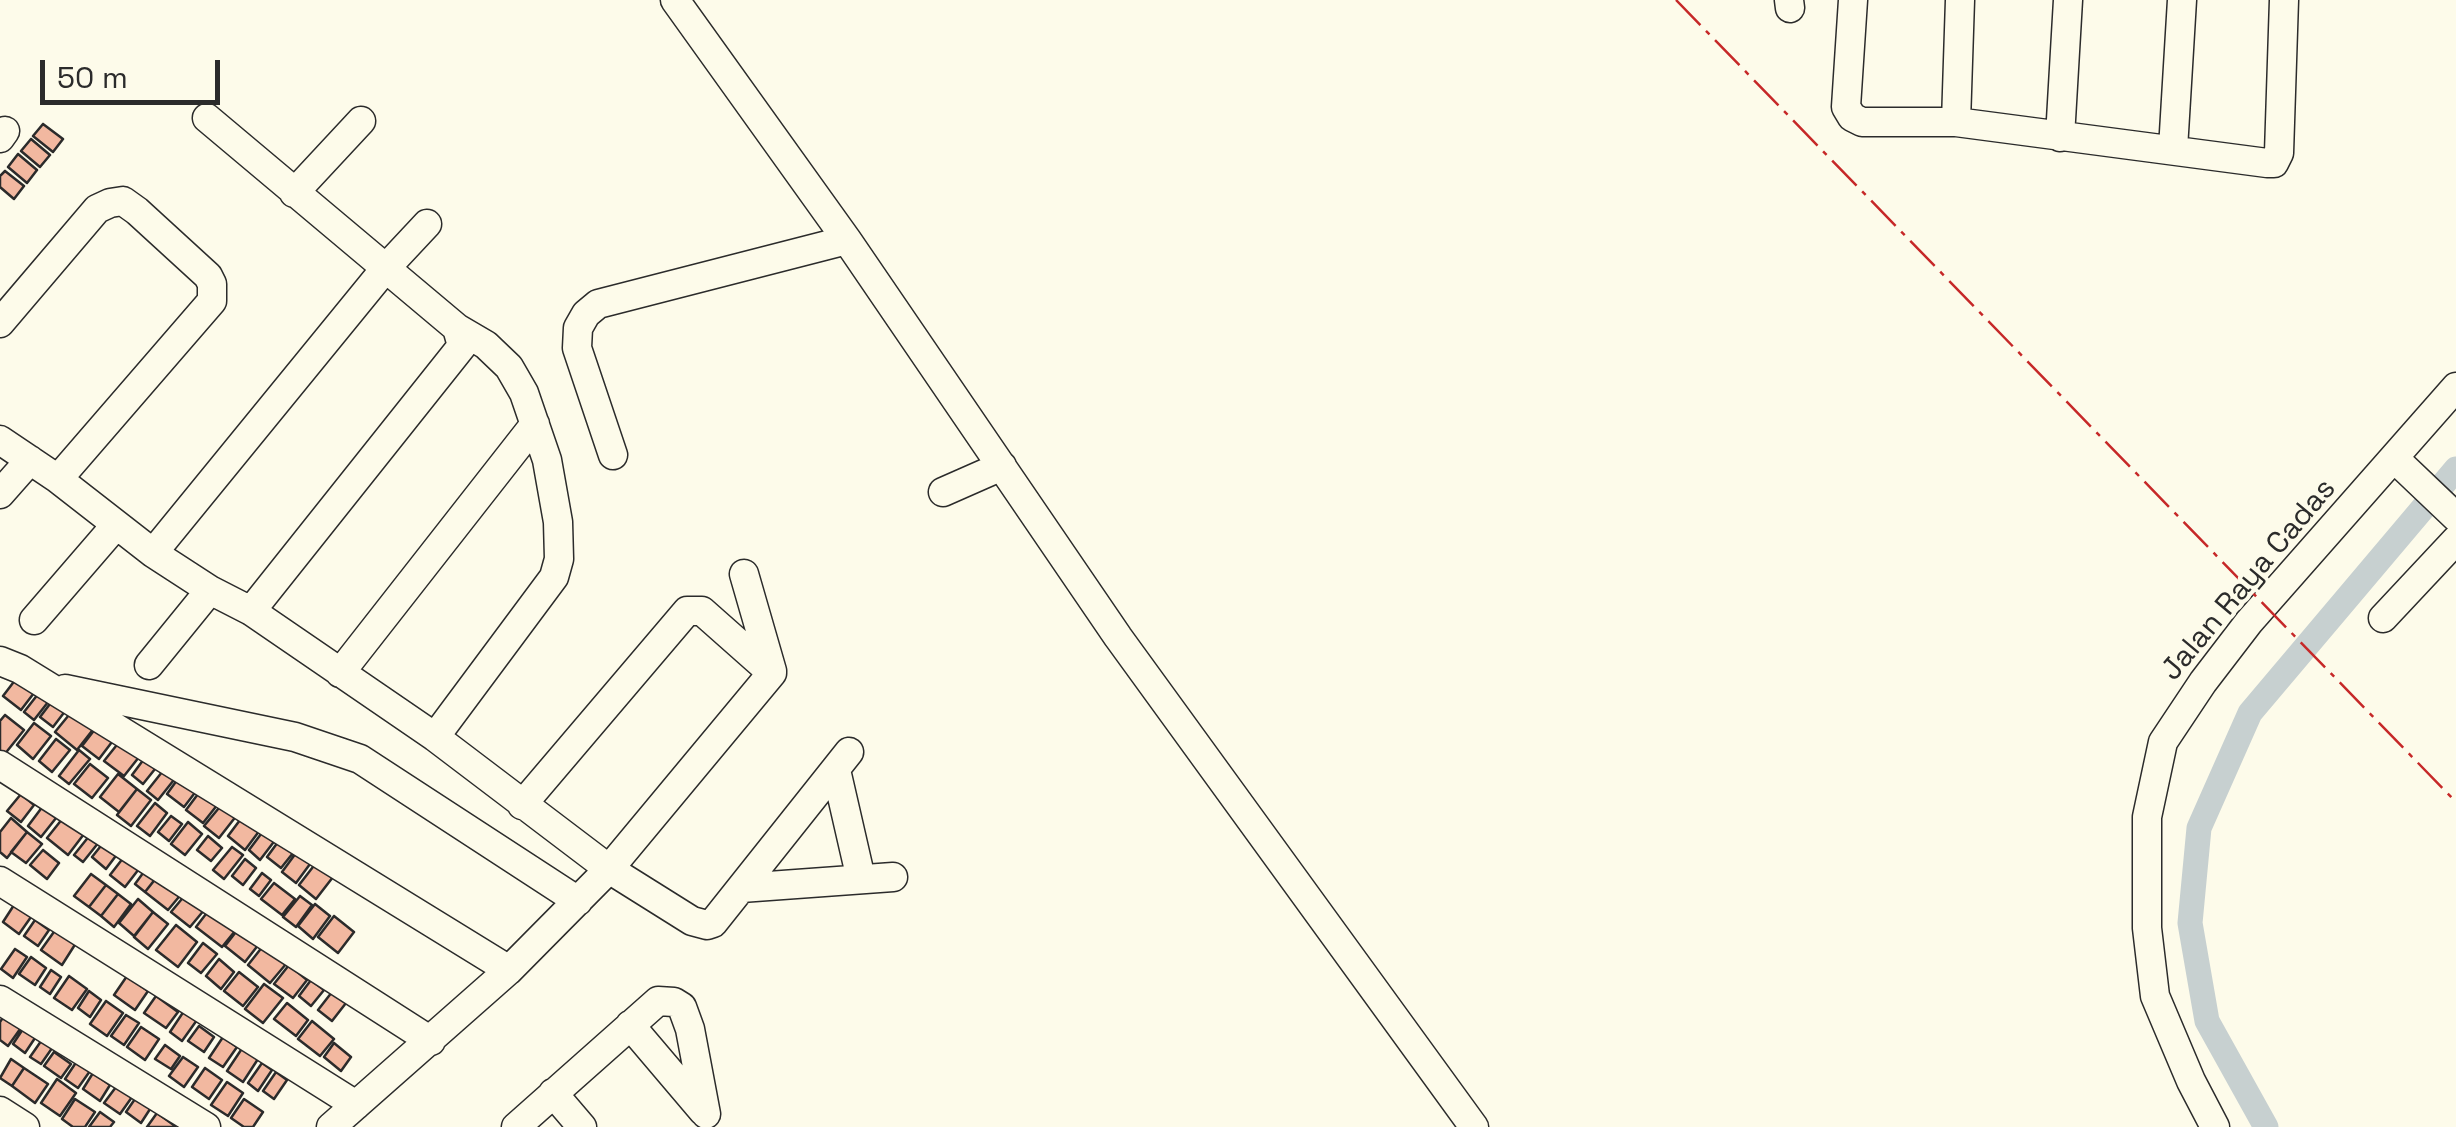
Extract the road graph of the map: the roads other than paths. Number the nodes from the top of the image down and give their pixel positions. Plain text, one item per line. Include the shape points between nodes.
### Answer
1 (676, 0) edge
2 (1854, 0) edge
3 (1960, 0) edge
4 (2068, 0) edge
5 (2182, 0) edge
6 (2284, 0) edge
7 (207, 118) dead end
8 (361, 121) dead end
9 (1956, 122) junction
10 (2060, 137) junction
11 (2173, 150) junction
12 (294, 192) junction
13 (427, 224) dead end
14 (848, 240) junction
15 (384, 270) junction
16 (0, 323) edge
17 (456, 328) junction
18 (2456, 387) edge
19 (535, 424) junction
20 (0, 440) edge
21 (613, 455) dead end
22 (30, 460) junction
23 (1002, 466) junction
24 (2403, 468) junction
25 (58, 479) junction
26 (943, 492) dead end
27 (0, 494) edge
28 (2456, 516) edge
29 (116, 526) junction
30 (2456, 540) edge
31 (153, 553) junction
32 (744, 574) dead end
33 (210, 590) junction
34 (251, 612) junction
35 (2383, 618) dead end
36 (34, 620) dead end
37 (0, 661) edge
38 (149, 664) dead end
39 (340, 672) junction
40 (772, 672) junction
41 (49, 686) junction
42 (435, 737) junction
43 (0, 766) edge
44 (522, 805) junction
45 (610, 869) junction
46 (892, 877) dead end
47 (860, 879) junction
48 (0, 880) edge
49 (741, 888) junction
50 (578, 901) junction
51 (509, 970) junction
52 (0, 1000) edge
53 (630, 1025) junction
54 (430, 1041) junction
55 (553, 1093) junction
56 (356, 1105) junction
57 (0, 1111) edge
58 (711, 1121) edge
59 (25, 1127) edge
60 (206, 1127) edge
61 (331, 1127) edge
62 (516, 1127) edge
63 (582, 1127) edge
64 (1474, 1127) edge
65 (2216, 1127) edge

1 - 14 street
2 - 9 street via 1846,108 1852,117
3 - 9 street
4 - 10 street
5 - 11 street
6 - 11 street via 2278,160
7 - 12 street
8 - 12 street
9 - 10 street
10 - 11 street
12 - 15 street
13 - 15 street
14 - 21 street via 598,304 586,314 577,348
14 - 23 street
15 - 17 street
15 - 31 street
16 - 25 street via 110,202 138,211 212,284 212,301
17 - 19 street via 509,367
17 - 34 street via 460,352
18 - 24 street, Jalan Raya Cadas
19 - 39 street
19 - 42 street via 558,522 554,578
20 - 22 street
22 - 25 street
22 - 27 street
23 - 26 street
23 - 64 street
24 - 28 street
24 - 65 street, Jalan Raya Cadas via 2249,622 2174,723 2157,762 2147,842 2155,996
25 - 29 street
29 - 31 street
29 - 36 street
30 - 35 street
31 - 33 street
32 - 40 street
33 - 34 street
33 - 38 street
34 - 39 street
37 - 41 street
39 - 42 street
40 - 44 street via 702,612 687,610
40 - 45 street
41 - 50 street via 295,737 360,759
41 - 51 street
42 - 44 street
43 - 54 street
44 - 45 street
45 - 49 street via 701,925 713,923
45 - 50 street
46 - 47 street
47 - 49 street
47 - 49 street via 843,761
48 - 56 street
50 - 51 street
51 - 54 street
52 - 60 street
53 - 55 street
53 - 58 street
53 - 58 street via 658,1002 682,1006
54 - 56 street
55 - 62 street
55 - 63 street
56 - 61 street
57 - 59 street

